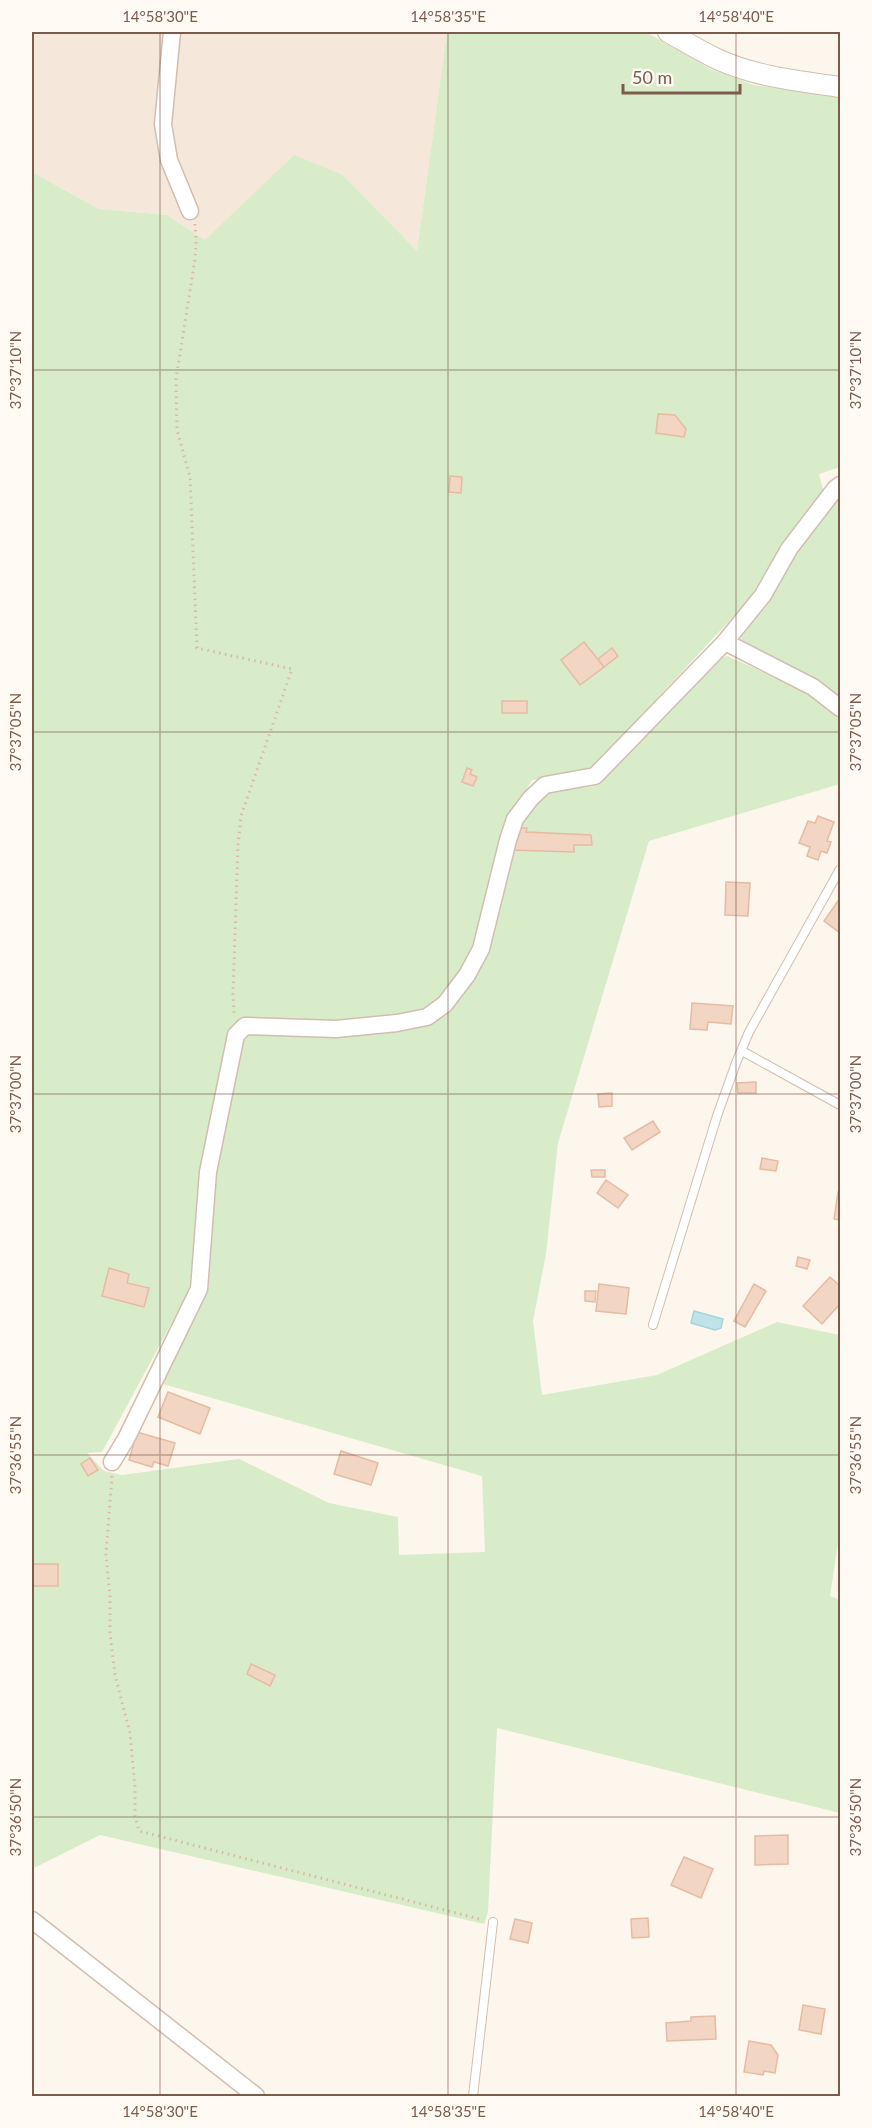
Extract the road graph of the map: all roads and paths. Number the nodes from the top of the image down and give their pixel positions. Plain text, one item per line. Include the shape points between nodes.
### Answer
1 (172, 32) edge
2 (668, 32) edge
3 (840, 87) edge
4 (190, 211) joint
5 (840, 485) edge
6 (725, 642) junction
7 (840, 708) edge
8 (840, 869) edge
9 (236, 1035) junction
10 (742, 1051) junction
11 (840, 1105) edge
12 (653, 1325) dead end
13 (112, 1462) joint
14 (32, 1920) edge
15 (493, 1922) joint
16 (256, 2097) edge
17 (473, 2097) edge

1 - 4 street via 163,124 169,160
2 - 3 street via 717,59 751,71
4 - 9 path via 196,241 177,379 177,430 190,477 197,648 292,669 241,816 233,994
5 - 6 street via 789,549 763,595
6 - 7 street via 813,687
6 - 9 street via 595,776 545,785 515,819 481,949 445,1004 427,1017 397,1023 336,1029 246,1026
8 - 10 lane
9 - 13 street via 208,1172 199,1289
10 - 11 lane
10 - 12 lane via 717,1116
13 - 15 path via 106,1555 110,1633 115,1675 130,1734 139,1831
14 - 16 street
15 - 17 lane

